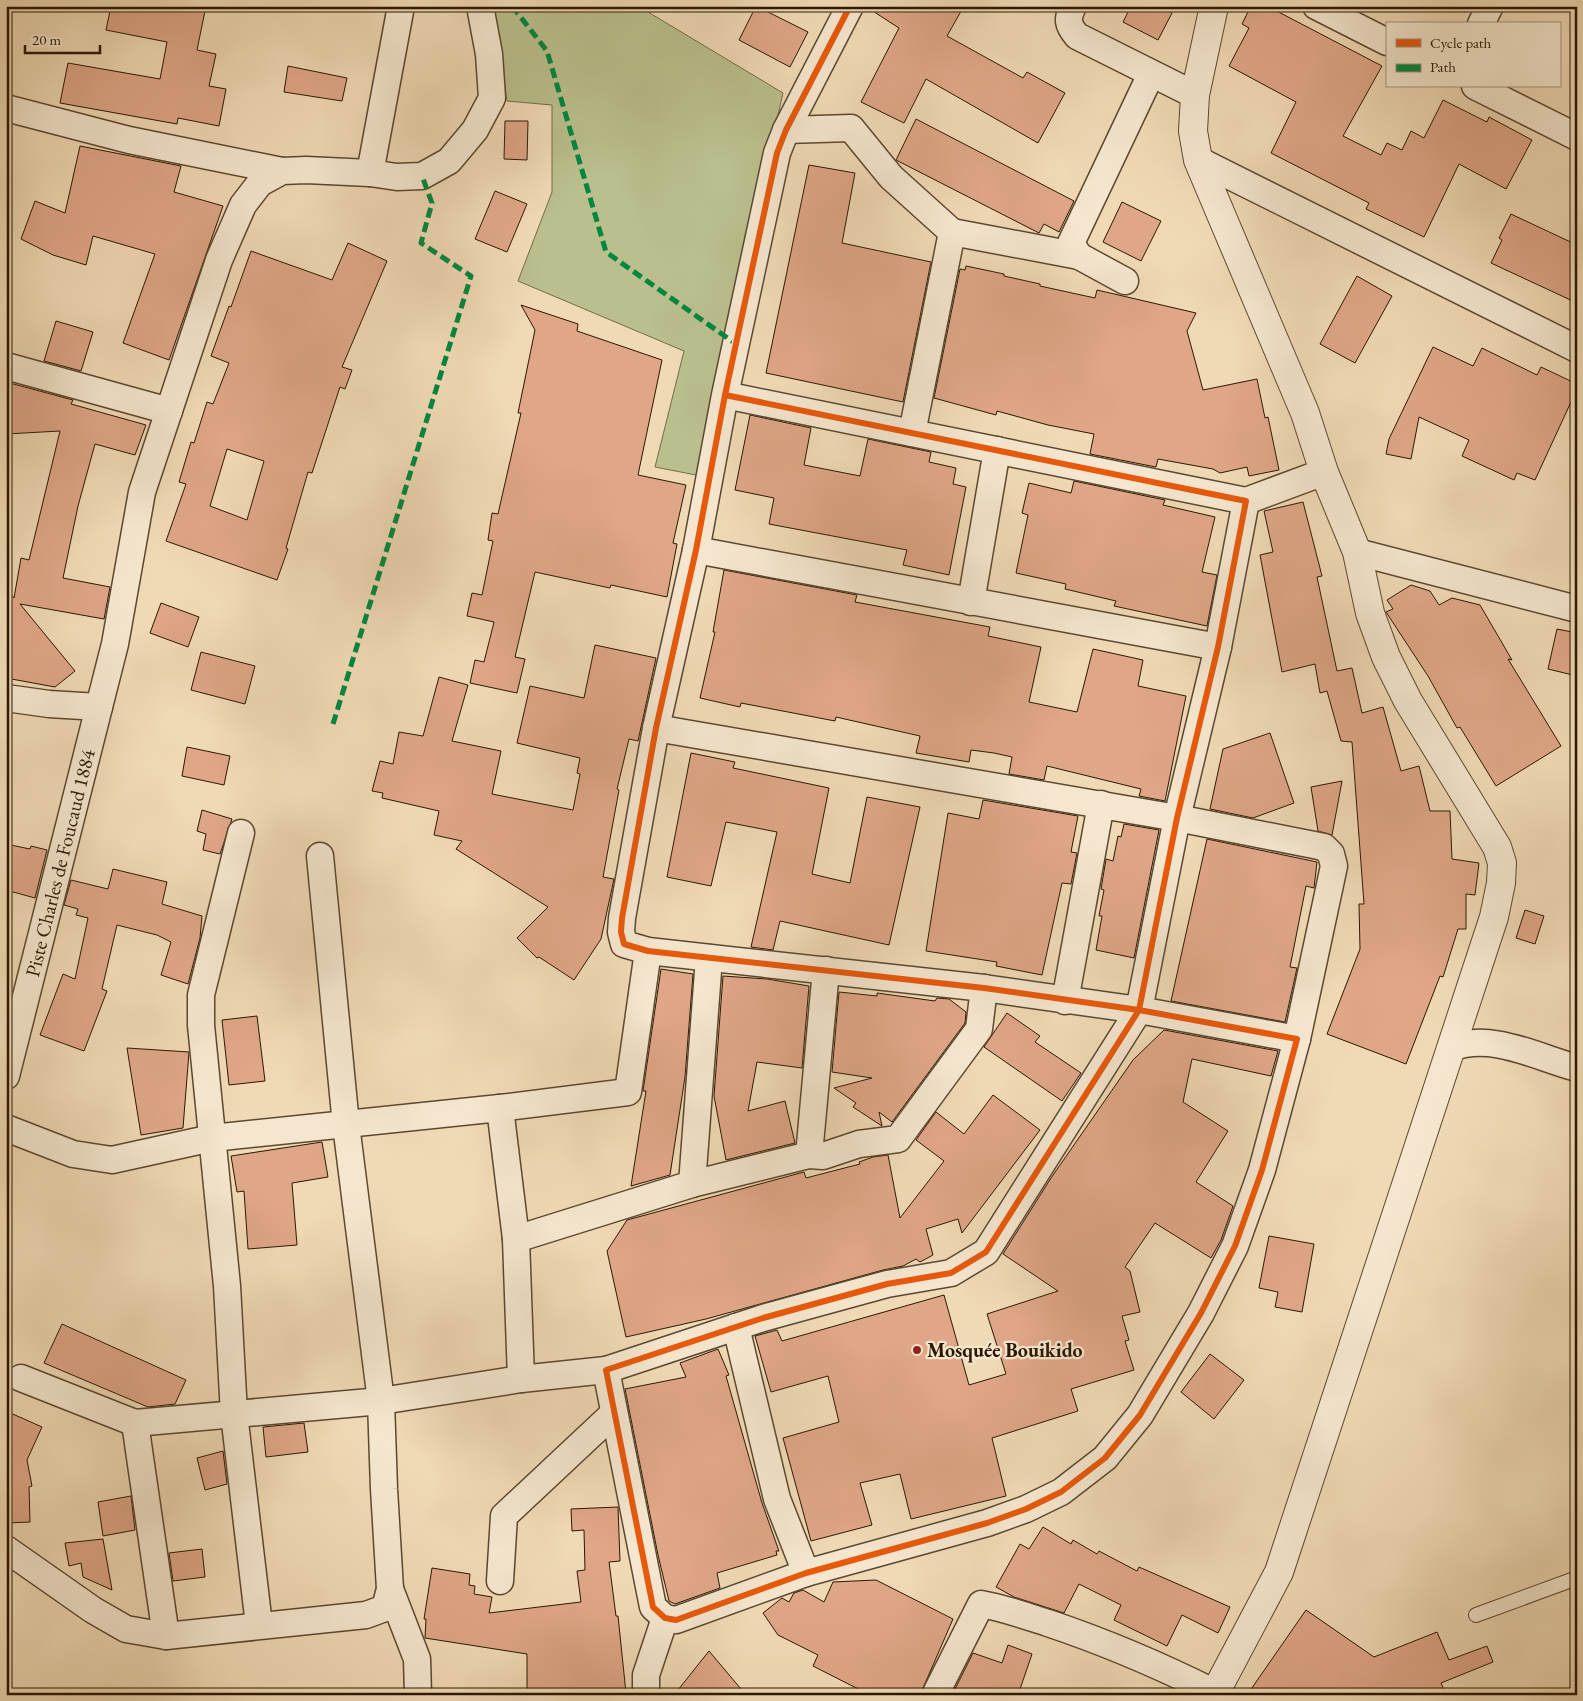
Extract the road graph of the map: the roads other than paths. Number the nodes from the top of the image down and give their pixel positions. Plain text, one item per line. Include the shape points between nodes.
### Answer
1 (401, 6) edge
2 (480, 6) edge
3 (850, 6) edge
4 (1073, 6) edge
5 (1214, 6) edge
6 (1316, 6) edge
7 (1490, 6) edge
8 (1482, 22) edge
9 (1386, 41) edge
10 (1151, 74) junction
11 (1479, 88) edge
12 (1196, 95) junction
13 (6, 108) edge
14 (786, 130) junction
15 (1577, 137) edge
16 (1198, 160) junction
17 (282, 171) junction
18 (370, 173) junction
19 (952, 232) junction
20 (1079, 256) junction
21 (1125, 281) dead end
22 (1577, 349) edge
23 (6, 366) edge
24 (725, 395) junction
25 (169, 411) junction
26 (912, 433) junction
27 (997, 450) junction
28 (1324, 472) junction
29 (1246, 501) junction
30 (696, 550) junction
31 (1357, 552) junction
32 (971, 602) junction
33 (1577, 609) edge
34 (1218, 647) junction
35 (6, 698) edge
36 (99, 707) junction
37 (656, 728) junction
38 (1101, 804) junction
39 (1177, 818) junction
40 (241, 833) dead end
41 (320, 856) dead end
42 (648, 951) junction
43 (710, 958) junction
44 (826, 970) junction
45 (984, 988) junction
46 (1065, 1001) junction
47 (1139, 1010) junction
48 (1297, 1039) junction
49 (1451, 1048) junction
50 (1577, 1068) edge
51 (6, 1076) edge
52 (500, 1108) junction
53 (346, 1125) junction
54 (6, 1128) edge
55 (212, 1138) junction
56 (809, 1156) junction
57 (692, 1184) junction
58 (516, 1239) junction
59 (736, 1327) junction
60 (606, 1370) junction
61 (20, 1378) dead end
62 (521, 1379) junction
63 (381, 1401) junction
64 (614, 1413) junction
65 (234, 1414) junction
66 (135, 1423) junction
67 (6, 1548) edge
68 (806, 1573) junction
69 (1577, 1578) edge
70 (500, 1581) dead end
71 (390, 1589) junction
72 (1476, 1615) dead end
73 (665, 1618) junction
74 (260, 1625) junction
75 (166, 1636) junction
76 (1215, 1694) edge
77 (418, 1695) edge
78 (646, 1695) edge
79 (934, 1695) edge

1 - 18 street
2 - 18 street via 489,54 492,98 475,130 449,161 422,176
3 - 14 street
4 - 10 street via 1067,18 1069,27 1077,36
5 - 12 street
6 - 9 street
7 - 8 street
10 - 12 street
10 - 20 street via 1075,231 1071,243
11 - 15 street
12 - 16 street via 1192,130
13 - 17 street via 129,140
14 - 19 street via 851,128 891,177
14 - 24 street via 771,180
16 - 22 street
16 - 28 street via 1305,412
17 - 18 street
17 - 25 street, Piste Charles de Foucaud 1884 via 260,184 244,205 219,260
19 - 20 street
19 - 26 street
20 - 21 street
23 - 25 street
24 - 26 street
24 - 30 street
25 - 36 street, Piste Charles de Foucaud 1884 via 142,492 115,644
26 - 27 street
27 - 29 street
27 - 32 street
28 - 29 street
28 - 31 street
29 - 34 street
30 - 32 street
30 - 37 street
31 - 33 street
31 - 49 street via 1370,613 1386,657 1408,701 1485,825 1502,863 1494,917
32 - 34 street
34 - 39 street
35 - 36 street
36 - 51 street, Piste Charles de Foucaud 1884
37 - 38 street
37 - 42 street via 621,932 624,944
38 - 39 street
38 - 46 street
39 - 47 street
39 - 48 street via 1313,844 1324,847 1331,854 1334,866
40 - 55 street via 201,995
41 - 53 street
42 - 43 street
42 - 52 street via 628,1092
43 - 44 street
43 - 57 street
44 - 45 street
44 - 56 street
45 - 46 street
45 - 56 street via 979,1029 898,1139 859,1144 823,1156
46 - 47 street
47 - 48 street
47 - 59 street via 986,1252 951,1273 887,1284
48 - 68 street via 1262,1170 1235,1246 1201,1313 1140,1415 1105,1458 1061,1492 1026,1509 987,1523
49 - 50 street via 1467,1042 1506,1046
49 - 76 street via 1279,1572
52 - 53 street
52 - 58 street
53 - 55 street
53 - 63 street
54 - 55 street via 73,1154 112,1160
55 - 65 street
56 - 57 street
57 - 58 street
58 - 62 street
59 - 60 street
59 - 68 street via 777,1499
60 - 62 street
60 - 64 street
61 - 66 street
62 - 63 street
63 - 65 street
63 - 71 street
64 - 70 street via 504,1516
64 - 73 street via 652,1607
65 - 66 street
65 - 74 street
66 - 75 street
67 - 75 street via 93,1610 126,1629
68 - 73 street via 679,1620
69 - 72 lane
71 - 74 street via 385,1608 378,1612
71 - 77 street via 417,1659
73 - 78 street via 646,1675
74 - 75 street
76 - 79 street via 1176,1673 1080,1634 981,1604

